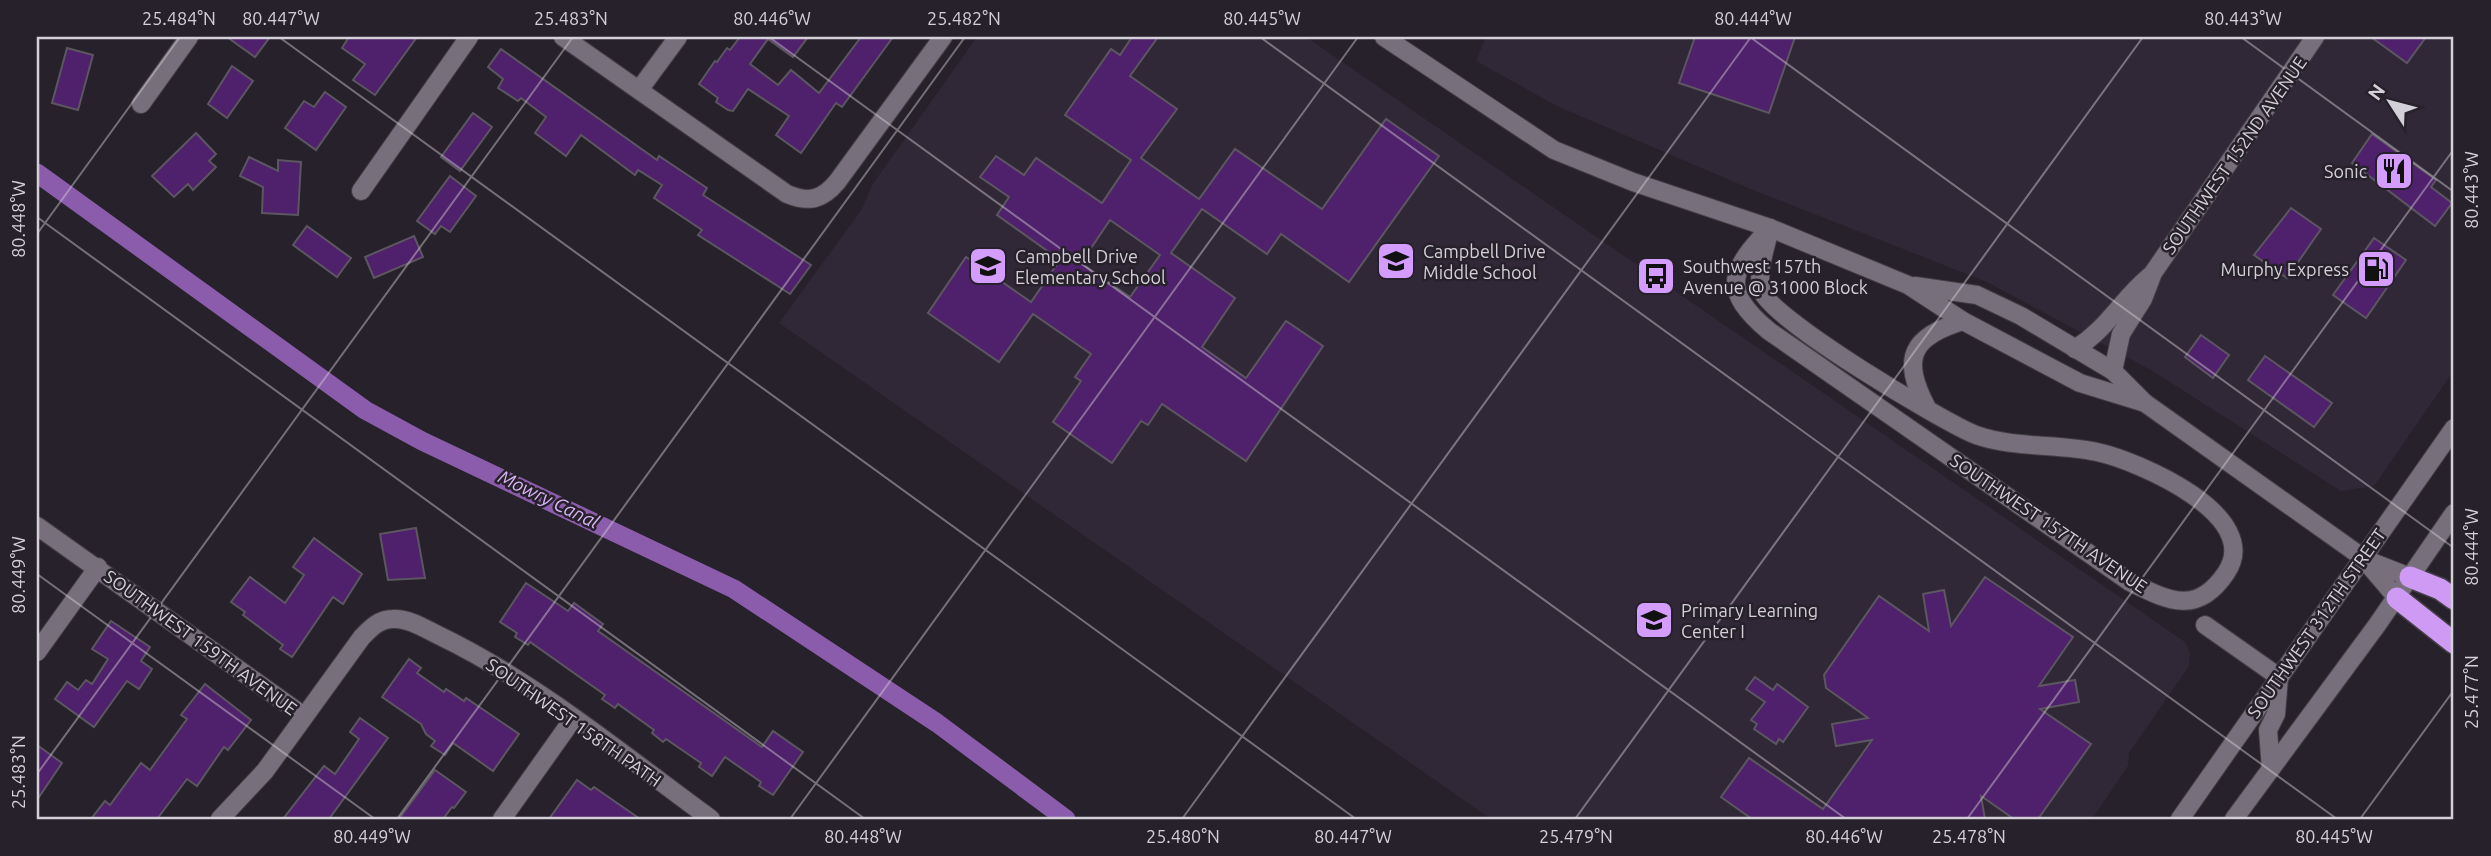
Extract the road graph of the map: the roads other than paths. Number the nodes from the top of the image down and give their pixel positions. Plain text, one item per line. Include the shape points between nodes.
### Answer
1 (189, 37) edge
2 (469, 37) edge
3 (563, 37) edge
4 (678, 37) edge
5 (943, 37) edge
6 (1384, 37) edge
7 (2315, 37) edge
8 (639, 90) junction
9 (141, 104) dead end
10 (361, 191) dead end
11 (1770, 228) junction
12 (2153, 273) junction
13 (1908, 285) junction
14 (1963, 321) junction
15 (2075, 349) junction
16 (2113, 371) junction
17 (2145, 403) junction
18 (1926, 406) junction
19 (2454, 428) edge
20 (2454, 513) edge
21 (37, 526) edge
22 (2361, 557) junction
23 (98, 568) junction
24 (2410, 577) junction
25 (2397, 598) junction
26 (2454, 599) edge
27 (2205, 625) dead end
28 (2454, 643) edge
29 (37, 652) edge
30 (2279, 677) junction
31 (304, 716) junction
32 (573, 719) junction
33 (2271, 769) junction
34 (220, 819) edge
35 (502, 819) edge
36 (711, 819) edge
37 (2180, 819) edge
38 (2234, 819) edge

1 - 9 street
2 - 10 street
3 - 8 street
4 - 8 street
5 - 8 street via 828,192 812,200 787,194
6 - 11 street via 1554,150
7 - 12 street, SOUTHWEST 152ND AVENUE
11 - 13 street
11 - 18 street, SOUTHWEST 157TH AVENUE via 1760,276 1767,302 1889,388
11 - 18 street, SOUTHWEST 157TH AVENUE via 1741,258 1736,273 1741,303 1769,331 2130,582 2169,600 2197,601 2228,571 2234,540 2228,526 2162,478 2100,453 1992,440
12 - 15 street, SOUTHWEST 152ND AVENUE via 2130,293 2100,332
12 - 16 street, SOUTHWEST 152ND AVENUE via 2121,334
13 - 14 street
13 - 15 street via 1977,295
14 - 17 street via 2080,383
14 - 18 street via 1936,329 1912,356 1911,372
15 - 16 street
16 - 17 street
17 - 22 street
19 - 22 street, SOUTHWEST 312TH STREET
20 - 24 street
21 - 23 street, SOUTHWEST 159TH AVENUE
22 - 24 street
22 - 25 street
22 - 30 street, SOUTHWEST 312TH STREET
23 - 29 street
23 - 31 street, SOUTHWEST 159TH AVENUE
24 - 25 street
24 - 26 highway
25 - 28 highway
25 - 33 street
27 - 30 street
30 - 33 street via 2276,715 2268,730
30 - 37 street, SOUTHWEST 312TH STREET
31 - 32 street, SOUTHWEST 158TH PATH via 362,637 376,623 393,619 413,623 467,649
31 - 34 street via 265,771
32 - 35 street
32 - 36 street, SOUTHWEST 158TH PATH
33 - 38 street

